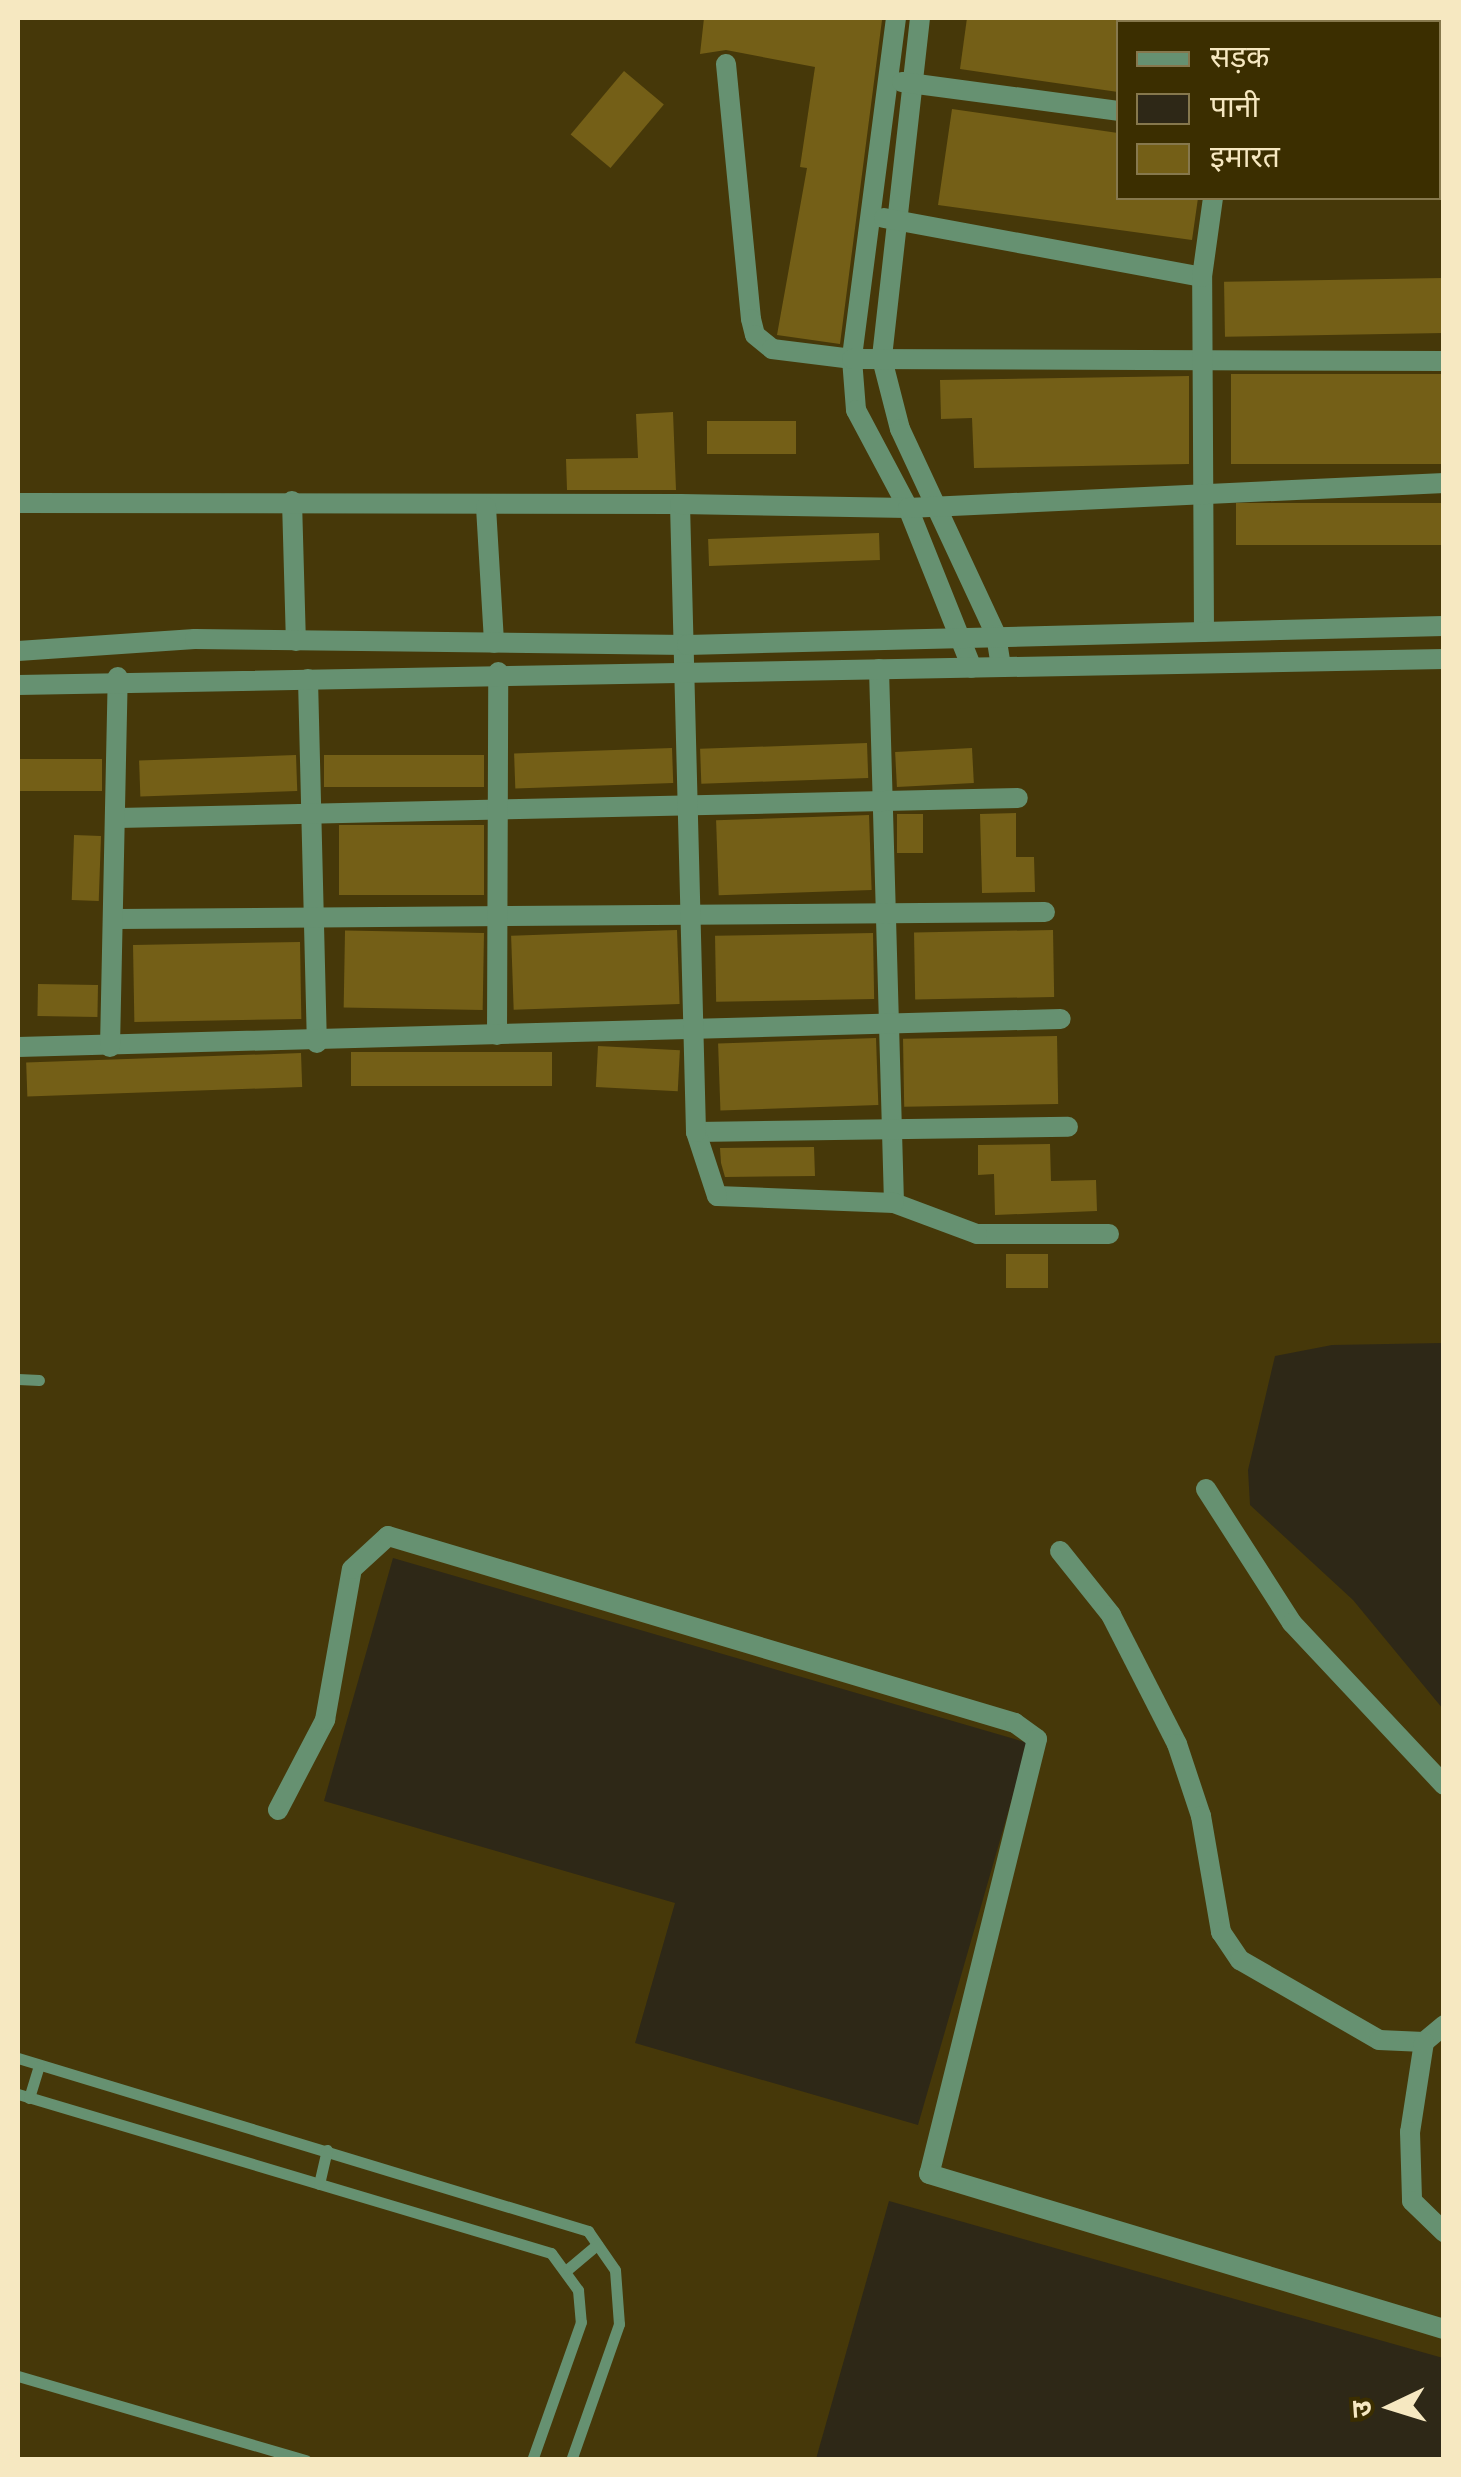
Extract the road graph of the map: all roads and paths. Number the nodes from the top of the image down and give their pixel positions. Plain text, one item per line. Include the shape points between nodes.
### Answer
1 (896, 18) edge
2 (920, 18) edge
3 (1420, 18) edge
4 (1444, 20) edge
5 (726, 64) dead end
6 (890, 81) junction
7 (912, 84) junction
8 (1116, 111) edge
9 (1212, 200) edge
10 (872, 216) junction
11 (896, 221) junction
12 (1202, 278) junction
13 (852, 359) junction
14 (882, 359) junction
15 (1205, 360) junction
16 (1444, 362) edge
17 (1444, 483) edge
18 (1202, 492) junction
19 (292, 501) junction
20 (18, 503) edge
21 (680, 504) junction
22 (936, 506) junction
23 (486, 507) junction
24 (908, 508) junction
25 (1444, 626) edge
26 (1204, 632) junction
27 (965, 634) junction
28 (996, 635) junction
29 (296, 641) junction
30 (494, 643) junction
31 (688, 645) junction
32 (18, 650) edge
33 (1444, 659) edge
34 (1001, 667) junction
35 (688, 668) junction
36 (972, 668) junction
37 (879, 670) junction
38 (498, 672) junction
39 (118, 677) junction
40 (308, 679) junction
41 (18, 684) edge
42 (885, 798) junction
43 (1018, 798) dead end
44 (690, 805) junction
45 (308, 808) junction
46 (496, 811) junction
47 (118, 818) junction
48 (1046, 912) dead end
49 (500, 918) junction
50 (690, 918) junction
51 (884, 919) junction
52 (116, 920) junction
53 (315, 921) junction
54 (1062, 1020) dead end
55 (885, 1024) junction
56 (692, 1026) junction
57 (497, 1035) junction
58 (317, 1044) junction
59 (18, 1047) edge
60 (110, 1047) junction
61 (896, 1127) junction
62 (1068, 1127) dead end
63 (696, 1132) junction
64 (894, 1204) junction
65 (1109, 1234) dead end
66 (18, 1379) edge
67 (39, 1380) dead end
68 (1206, 1489) dead end
69 (1060, 1552) dead end
70 (1444, 1784) edge
71 (278, 1810) dead end
72 (1444, 2025) edge
73 (1424, 2042) junction
74 (18, 2058) edge
75 (39, 2066) junction
76 (23, 2096) edge
77 (327, 2150) junction
78 (319, 2184) junction
79 (1444, 2232) edge
80 (597, 2245) junction
81 (568, 2268) junction
82 (1444, 2329) edge
83 (18, 2376) edge
84 (306, 2460) edge
85 (532, 2460) edge
86 (571, 2460) edge

1 - 6 street
2 - 7 street
3 - 4 street
5 - 13 street via 755,335 772,349
6 - 7 street
6 - 10 street
7 - 8 street
7 - 11 street
9 - 12 street
10 - 11 street
10 - 13 street
11 - 12 street
11 - 14 street
12 - 15 street
13 - 14 street
13 - 24 street via 862,424
14 - 15 street
14 - 22 street via 900,429
15 - 16 street
15 - 18 street
17 - 18 street
18 - 22 street
18 - 26 street
19 - 20 street
19 - 23 street
19 - 29 street
21 - 23 street
21 - 24 street
21 - 31 street
22 - 24 street
22 - 28 street
23 - 30 street
24 - 27 street
25 - 26 street
26 - 28 street
27 - 28 street
27 - 31 street
27 - 36 street
28 - 34 street
29 - 30 street
29 - 32 street
30 - 31 street
31 - 35 street
33 - 34 street
34 - 36 street
35 - 37 street
35 - 38 street
35 - 44 street
36 - 37 street
37 - 42 street
38 - 40 street
38 - 46 street
39 - 40 street
39 - 41 street
39 - 47 street
40 - 45 street
42 - 43 street
42 - 44 street
42 - 51 street
44 - 46 street
44 - 50 street
45 - 46 street
45 - 47 street
45 - 53 street
46 - 49 street
47 - 52 street
48 - 51 street
49 - 50 street
49 - 53 street
49 - 57 street
50 - 51 street
50 - 56 street
51 - 55 street
52 - 53 street
52 - 60 street
53 - 58 street
54 - 55 street
55 - 56 street
55 - 61 street
56 - 57 street
56 - 63 street
57 - 58 street
58 - 60 street
59 - 60 street
61 - 62 street
61 - 63 street
61 - 64 street
63 - 64 street via 717,1196
64 - 65 street via 978,1234
66 - 67 lane
68 - 70 street via 1292,1622
69 - 73 street via 1110,1615 1177,1744 1201,1816 1221,1932 1240,1960 1379,2040
71 - 82 street via 325,1720 352,1569 388,1536 1015,1723 1037,1739 928,2174
72 - 73 street
73 - 79 street via 1410,2132 1412,2201
74 - 75 lane
75 - 76 lane
75 - 77 lane
76 - 78 lane
77 - 78 lane
77 - 80 lane via 554,2215 588,2231
78 - 81 lane via 530,2245
80 - 81 lane
80 - 86 lane via 615,2270 620,2324
81 - 85 lane via 581,2322
83 - 84 lane

